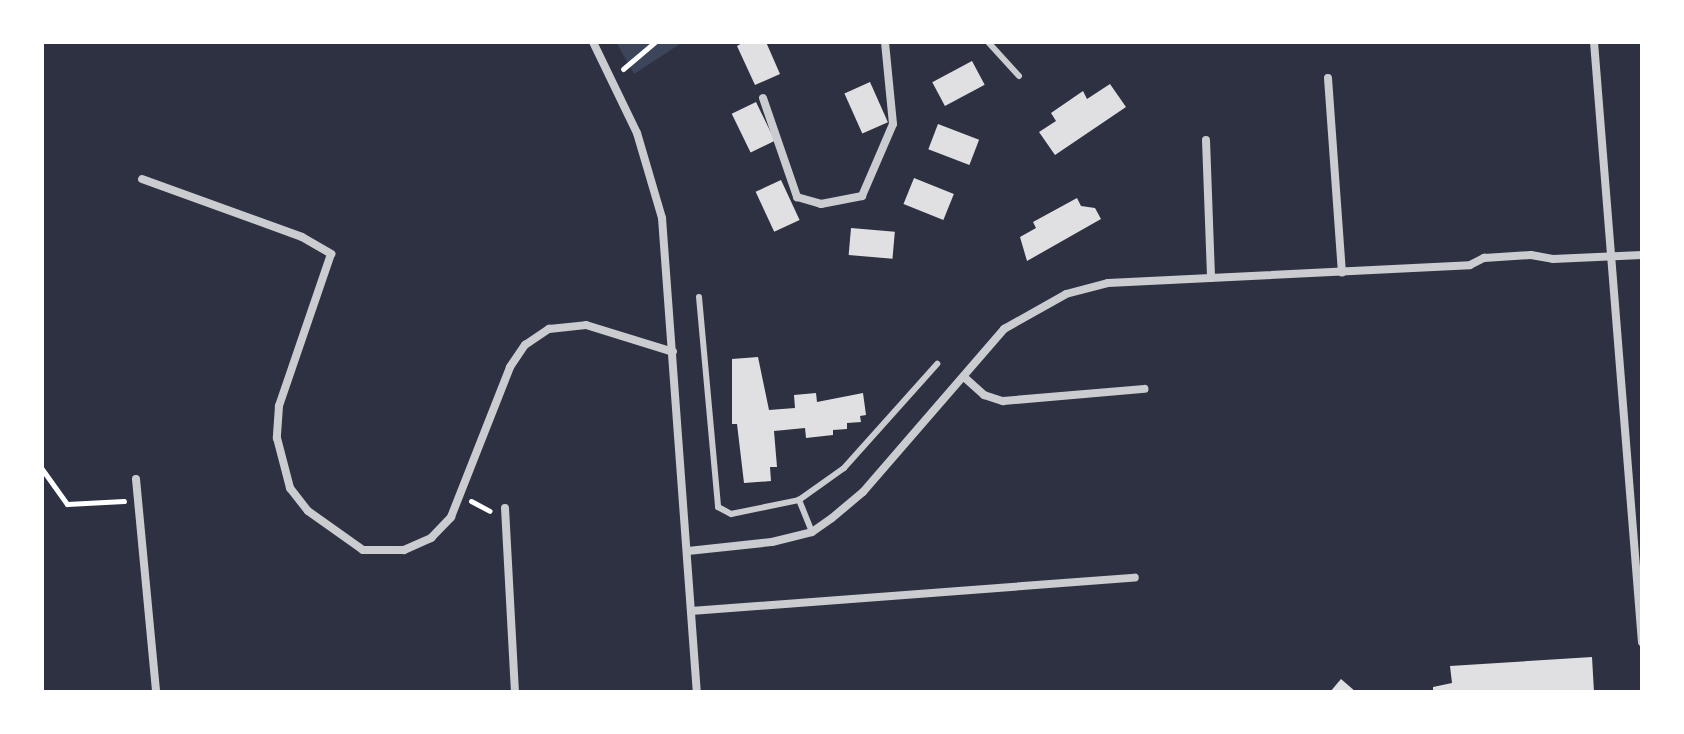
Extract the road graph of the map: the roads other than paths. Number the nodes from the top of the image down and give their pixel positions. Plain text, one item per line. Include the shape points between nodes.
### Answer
1 (593, 42) edge
2 (885, 42) edge
3 (988, 42) edge
4 (1594, 42) edge
5 (1019, 76) dead end
6 (1328, 78) dead end
7 (763, 98) dead end
8 (1206, 140) dead end
9 (142, 179) dead end
10 (1642, 255) edge
11 (1613, 257) junction
12 (1342, 272) junction
13 (1211, 278) junction
14 (699, 297) dead end
15 (673, 352) junction
16 (937, 364) dead end
17 (964, 377) junction
18 (1144, 389) dead end
19 (136, 479) dead end
20 (799, 500) junction
21 (505, 508) dead end
22 (812, 532) junction
23 (688, 551) junction
24 (1135, 578) dead end
25 (691, 611) junction
26 (1642, 642) edge
27 (156, 692) edge
28 (515, 692) edge
29 (697, 692) edge

1 - 15 street via 637,133 662,218
2 - 7 street via 893,124 862,196 821,204 797,197
3 - 5 lane
4 - 11 street
6 - 12 street
8 - 13 street
9 - 15 street via 302,237 331,254 279,406 281,465 308,511 363,550 404,550 431,538 451,517 510,367 525,345 549,329 586,325
10 - 11 street
11 - 12 street via 1531,255 1484,258 1470,265
11 - 26 street
12 - 13 street
13 - 17 street via 1108,283 1066,294 1004,329
14 - 20 lane via 718,507 731,514
15 - 23 street
16 - 20 lane via 844,468
17 - 18 street via 984,395 1003,401
17 - 22 street via 863,492
19 - 27 street
20 - 22 lane
21 - 28 street
22 - 23 street
23 - 25 street
24 - 25 street
25 - 29 street

